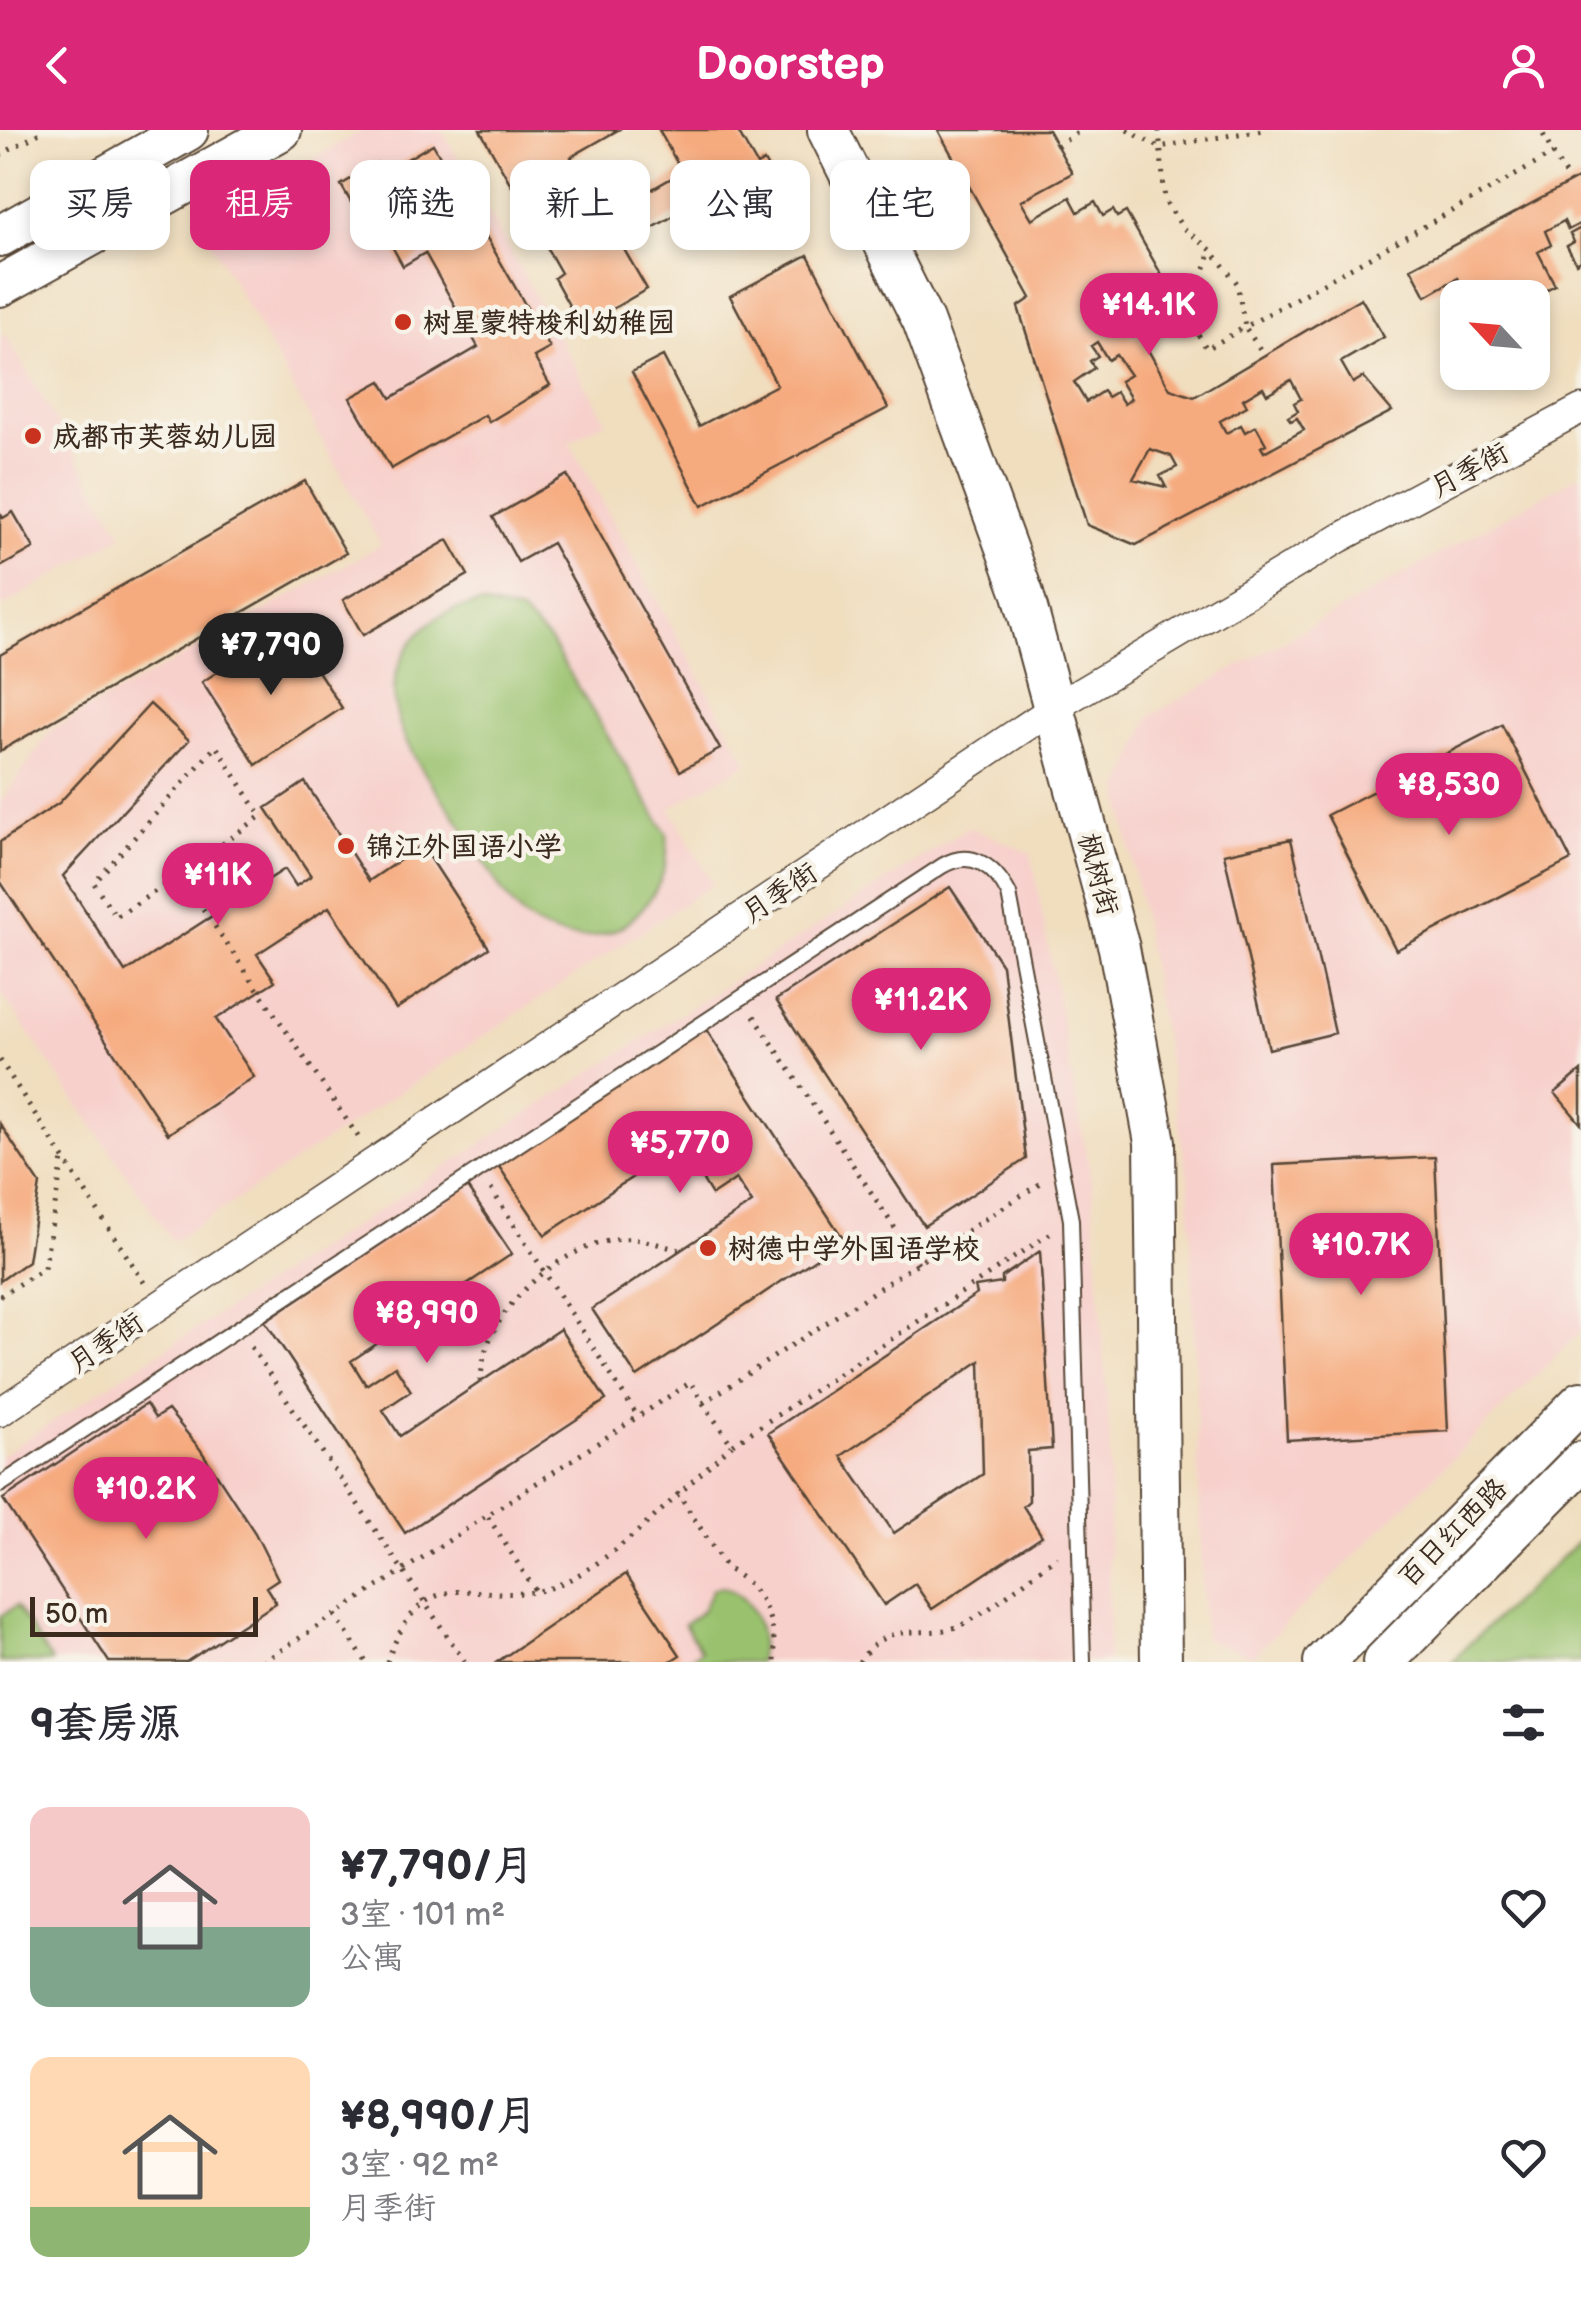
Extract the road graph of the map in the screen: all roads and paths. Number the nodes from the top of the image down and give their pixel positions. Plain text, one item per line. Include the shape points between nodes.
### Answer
1 (45, 130) edge
2 (188, 130) edge
3 (281, 130) edge
4 (828, 130) edge
5 (1082, 130) edge
6 (1127, 130) edge
7 (1159, 130) edge
8 (1263, 130) edge
9 (1541, 130) edge
10 (1057, 146) dead end
11 (1159, 146) junction
12 (1552, 154) junction
13 (0, 155) edge
14 (1570, 183) dead end
15 (0, 236) edge
16 (1211, 250) junction
17 (0, 286) edge
18 (1142, 304) dead end
19 (1188, 318) junction
20 (1245, 328) junction
21 (1264, 355) dead end
22 (1581, 409) edge
23 (1054, 708) junction
24 (180, 875) junction
25 (742, 997) junction
26 (0, 1060) edge
27 (63, 1158) junction
28 (376, 1161) junction
29 (1061, 1169) junction
30 (478, 1170) junction
31 (1070, 1220) junction
32 (681, 1250) dead end
33 (918, 1263) junction
34 (544, 1272) junction
35 (0, 1296) edge
36 (159, 1306) junction
37 (238, 1328) junction
38 (480, 1382) dead end
39 (704, 1402) junction
40 (1581, 1402) edge
41 (0, 1412) edge
42 (638, 1417) junction
43 (732, 1444) junction
44 (1581, 1462) edge
45 (0, 1485) edge
46 (677, 1492) junction
47 (487, 1516) junction
48 (1082, 1540) junction
49 (404, 1570) junction
50 (535, 1590) junction
51 (426, 1604) junction
52 (335, 1616) junction
53 (263, 1662) edge
54 (366, 1662) edge
55 (387, 1662) edge
56 (465, 1662) edge
57 (774, 1662) edge
58 (858, 1662) edge
59 (1084, 1662) edge
60 (1162, 1662) edge
61 (1324, 1662) edge
62 (1383, 1662) edge

1 - 13 path
2 - 15 street
3 - 17 street
4 - 23 street, 枫树街 via 923,320 1023,594
5 - 10 path
6 - 11 path
7 - 11 path
8 - 11 path
9 - 12 path
11 - 16 path via 1164,201 1182,228
12 - 14 path
12 - 20 path
16 - 19 path
16 - 20 path via 1237,283
18 - 19 path via 1155,319
19 - 20 path via 1207,349
20 - 21 path
22 - 23 street, 月季街 via 1340,538
23 - 28 street, 月季街
23 - 60 street, 枫树街 via 1119,948 1156,1142
24 - 24 path via 116,917 94,883 216,746 261,816
24 - 28 path
25 - 29 lane via 942,866 973,858 998,873 1009,894
25 - 30 lane
25 - 33 path
26 - 27 path
27 - 35 path via 44,1268
27 - 36 path
28 - 36 street, 月季街
29 - 31 lane
29 - 33 path
30 - 34 path
30 - 37 lane
31 - 43 path
31 - 48 lane
32 - 34 path via 632,1239 590,1248
33 - 39 path
34 - 38 path via 508,1306 488,1344
34 - 42 path
36 - 41 street, 月季街
37 - 45 lane
37 - 49 path
39 - 42 path via 692,1382
39 - 43 path
40 - 61 street, 百日红西路
42 - 47 path
43 - 46 path
44 - 62 street, 百日红西路
46 - 50 path via 606,1555 558,1585
46 - 57 path via 727,1568 765,1604
47 - 49 path
47 - 50 path
48 - 58 path via 958,1627 892,1634
48 - 59 lane
49 - 51 path
49 - 52 path
50 - 51 path via 462,1590
51 - 55 path via 400,1629
51 - 56 path
52 - 53 path
52 - 54 path

